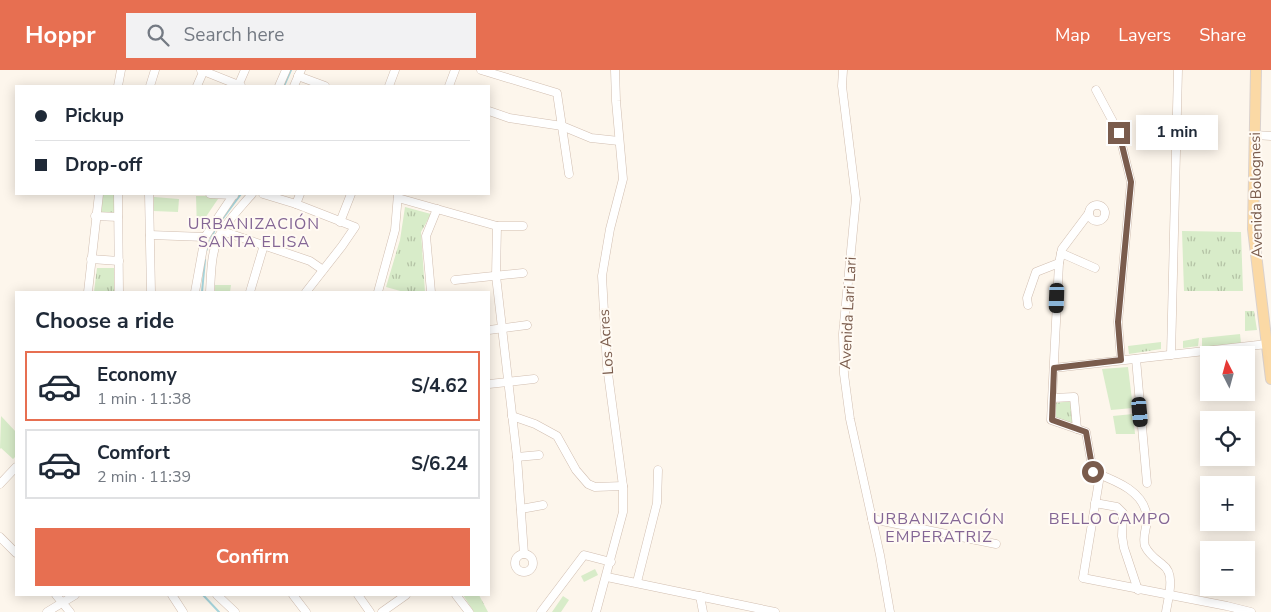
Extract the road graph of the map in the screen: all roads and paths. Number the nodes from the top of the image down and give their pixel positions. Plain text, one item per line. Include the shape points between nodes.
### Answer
1 (120, 70) edge
2 (155, 70) edge
3 (203, 70) edge
4 (245, 70) edge
5 (286, 70) edge
6 (395, 70) edge
7 (454, 70) edge
8 (481, 70) edge
9 (615, 70) edge
10 (843, 70) edge
11 (1178, 70) edge
12 (1256, 70) edge
13 (299, 73) edge
14 (118, 85) edge
15 (150, 85) edge
16 (197, 85) edge
17 (237, 85) edge
18 (239, 85) edge
19 (279, 85) edge
20 (294, 85) edge
21 (323, 85) edge
22 (389, 85) edge
23 (449, 85) edge
24 (1096, 90) dead end
25 (490, 111) edge
26 (562, 126) junction
27 (1255, 135) junction
28 (1271, 136) edge
29 (619, 141) junction
30 (570, 174) dead end
31 (98, 195) edge
32 (118, 195) edge
33 (149, 195) edge
34 (233, 195) edge
35 (251, 195) edge
36 (266, 195) edge
37 (300, 195) edge
38 (350, 195) edge
39 (398, 196) edge
40 (296, 204) junction
41 (437, 209) junction
42 (1089, 213) dead end
43 (95, 216) junction
44 (118, 217) junction
45 (340, 222) junction
46 (497, 226) junction
47 (523, 226) dead end
48 (222, 231) junction
49 (150, 235) junction
50 (205, 237) junction
51 (264, 245) junction
52 (1061, 253) junction
53 (91, 259) junction
54 (119, 261) junction
55 (1059, 263) junction
56 (1095, 268) dead end
57 (323, 270) junction
58 (523, 273) dead end
59 (496, 276) junction
60 (455, 280) dead end
61 (88, 291) edge
62 (119, 291) edge
63 (151, 291) edge
64 (195, 291) edge
65 (210, 291) edge
66 (250, 291) edge
67 (307, 291) edge
68 (381, 291) edge
69 (431, 291) edge
70 (1028, 305) dead end
71 (1267, 314) edge
72 (527, 325) dead end
73 (502, 328) junction
74 (490, 330) edge
75 (1267, 344) junction
76 (1172, 355) junction
77 (1136, 359) junction
78 (1121, 360) junction
79 (1054, 368) junction
80 (534, 379) dead end
81 (1271, 379) edge
82 (508, 382) junction
83 (490, 384) edge
84 (1053, 398) junction
85 (512, 416) junction
86 (1077, 429) junction
87 (539, 455) dead end
88 (517, 457) junction
89 (15, 468) edge
90 (658, 470) dead end
91 (1099, 480) dead end
92 (1147, 483) dead end
93 (0, 484) edge
94 (623, 486) junction
95 (1095, 503) junction
96 (543, 506) dead end
97 (521, 509) junction
98 (872, 519) junction
99 (0, 536) edge
100 (996, 544) dead end
101 (15, 552) edge
102 (524, 554) dead end
103 (611, 562) junction
104 (607, 576) junction
105 (637, 582) junction
106 (1138, 590) junction
107 (57, 596) edge
108 (74, 596) edge
109 (173, 596) edge
110 (218, 596) edge
111 (294, 596) edge
112 (359, 596) edge
113 (405, 596) edge
114 (457, 596) edge
115 (700, 596) junction
116 (1169, 596) junction
117 (63, 603) junction
118 (751, 609) edge
119 (47, 612) edge
120 (70, 612) edge
121 (183, 612) edge
122 (235, 612) edge
123 (306, 612) edge
124 (370, 612) edge
125 (382, 612) edge
126 (468, 612) edge
127 (541, 612) edge
128 (596, 612) edge
129 (703, 612) edge
130 (775, 612) edge
131 (890, 612) edge
132 (1166, 612) edge
133 (1251, 612) edge

1 - 14 street
2 - 15 street
3 - 16 street
3 - 17 street
4 - 18 street
5 - 19 street
6 - 22 street
7 - 23 street
8 - 26 street via 557,93
9 - 29 street, Los Acres
10 - 98 street, Avenida Lari Lari via 842,86 856,199 844,334 844,374 850,419
11 - 76 street
12 - 27 main road, Avenida Bolognesi
13 - 20 street
13 - 21 street
24 - 78 street via 1119,133 1131,182 1118,322
25 - 26 street via 509,118
26 - 29 street via 591,138
26 - 30 street
27 - 28 street
27 - 71 main road, Avenida Bolognesi via 1253,229
29 - 94 street, Los Acres via 622,178 602,276 607,366
31 - 43 street
32 - 44 street
33 - 49 street
34 - 50 street
35 - 48 street
36 - 40 street
37 - 40 street
38 - 45 street
39 - 41 street
39 - 68 street via 395,230
40 - 45 street
41 - 46 street
41 - 69 street via 426,236
42 - 52 street
43 - 44 street
43 - 53 street
44 - 54 street
45 - 57 street via 355,227
46 - 47 street
46 - 59 street
48 - 51 street
48 - 65 street via 214,252
49 - 50 street
49 - 63 street
50 - 64 street
51 - 57 street via 310,261
51 - 66 street
52 - 55 street
52 - 56 street
53 - 54 street
53 - 61 street
54 - 62 street
55 - 70 street via 1036,272 1026,298
55 - 79 street
57 - 67 street
58 - 59 street
59 - 60 street
59 - 73 street
71 - 75 main road, Avenida Bolognesi
72 - 73 street
73 - 74 street
73 - 82 street
75 - 76 street
75 - 81 main road, Avenida Bolognesi
76 - 77 street
77 - 78 street
77 - 92 street
78 - 79 street
79 - 84 street
80 - 82 street
82 - 83 street
82 - 85 street
84 - 86 street via 1052,420
84 - 86 street via 1074,397
85 - 88 street
85 - 94 street via 557,436 588,484
86 - 116 street via 1086,432 1093,472 1135,492 1144,506 1146,546 1170,574
87 - 88 street
88 - 97 street
89 - 93 street
90 - 105 street via 658,503
91 - 95 street
94 - 103 street, Los Acres via 624,512
95 - 106 street via 1117,507 1123,513 1124,548
95 - 106 street via 1083,578
96 - 97 street
97 - 102 street
98 - 100 street
98 - 131 street, Avenida Lari Lari
99 - 101 street
103 - 104 street, Los Acres
103 - 127 street via 584,555
104 - 105 street
104 - 128 street, Los Acres
105 - 115 street
106 - 116 street
107 - 117 street
108 - 117 street
109 - 121 street
110 - 122 street
111 - 123 street
112 - 124 street
113 - 125 street
114 - 126 street
115 - 118 street
115 - 129 street
116 - 132 street
116 - 133 street
117 - 119 street
117 - 120 street
118 - 130 street

